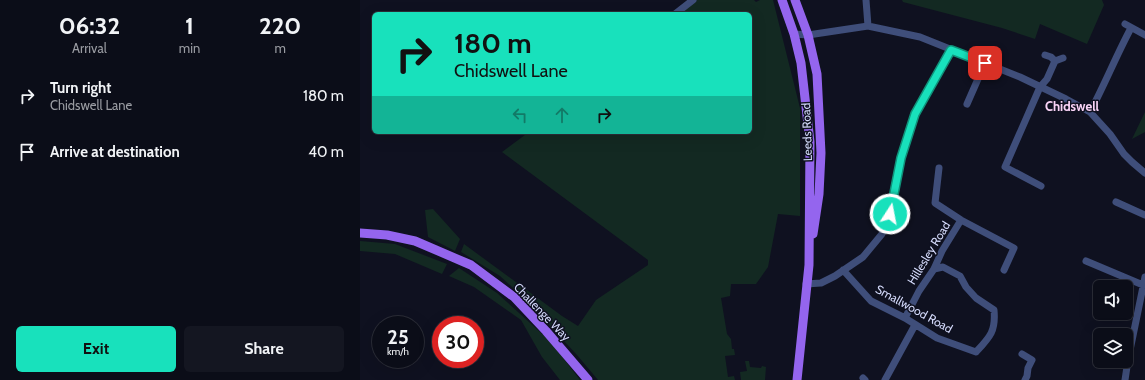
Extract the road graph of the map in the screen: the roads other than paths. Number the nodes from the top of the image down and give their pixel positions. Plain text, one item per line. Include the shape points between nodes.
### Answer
1 (693, 0) edge
2 (782, 0) edge
3 (795, 0) edge
4 (866, 0) edge
5 (678, 12) edge
6 (868, 26) junction
7 (794, 34) junction
8 (808, 35) junction
9 (1145, 35) edge
10 (951, 50) junction
11 (1045, 54) dead end
12 (1063, 58) dead end
13 (1055, 61) junction
14 (985, 63) junction
15 (1040, 87) junction
16 (967, 104) dead end
17 (1090, 112) junction
18 (939, 168) dead end
19 (1145, 173) edge
20 (1041, 186) dead end
21 (1116, 202) dead end
22 (1145, 215) edge
23 (961, 220) junction
24 (360, 233) edge
25 (1086, 261) dead end
26 (809, 265) junction
27 (934, 269) junction
28 (843, 270) junction
29 (1004, 270) dead end
30 (1145, 277) edge
31 (806, 284) junction
32 (1143, 285) junction
33 (905, 318) junction
34 (915, 325) junction
35 (1133, 331) edge
36 (1022, 354) dead end
37 (1126, 368) edge
38 (588, 380) edge
39 (796, 380) edge
40 (885, 380) edge
41 (1025, 380) edge
42 (1125, 380) edge

1 - 5 street
2 - 7 main road, Leeds Road
3 - 8 main road, Leeds Road
4 - 6 street
6 - 8 street
6 - 10 street via 920,37
7 - 8 street
7 - 26 main road, Leeds Road via 801,62 810,142
8 - 26 main road, Leeds Road via 817,74 821,152 819,194
9 - 17 street via 1128,26 1110,74
10 - 14 street
10 - 28 street via 915,114 901,158 890,214 882,234 863,257
11 - 13 street
12 - 13 street
13 - 15 street
14 - 15 street
14 - 16 street
15 - 17 street
15 - 20 street via 1005,166
17 - 19 street via 1124,154
18 - 23 street via 935,203
21 - 22 street
23 - 27 street, Hillesley Road
23 - 29 street via 1014,248
24 - 38 main road, Challenge Way via 415,241 471,265 514,297
25 - 32 street
26 - 31 main road, Leeds Road
27 - 33 street, Hillesley Road
27 - 34 street, Smallwood Road via 943,268 960,276 976,298 994,310 995,321 990,336 976,352 938,338
28 - 31 street via 821,283
28 - 33 street, Smallwood Road via 871,301
30 - 32 street
31 - 39 main road, Leeds Road
32 - 35 street
33 - 34 street, Smallwood Road
34 - 40 street
36 - 41 street via 1032,360
37 - 42 street

